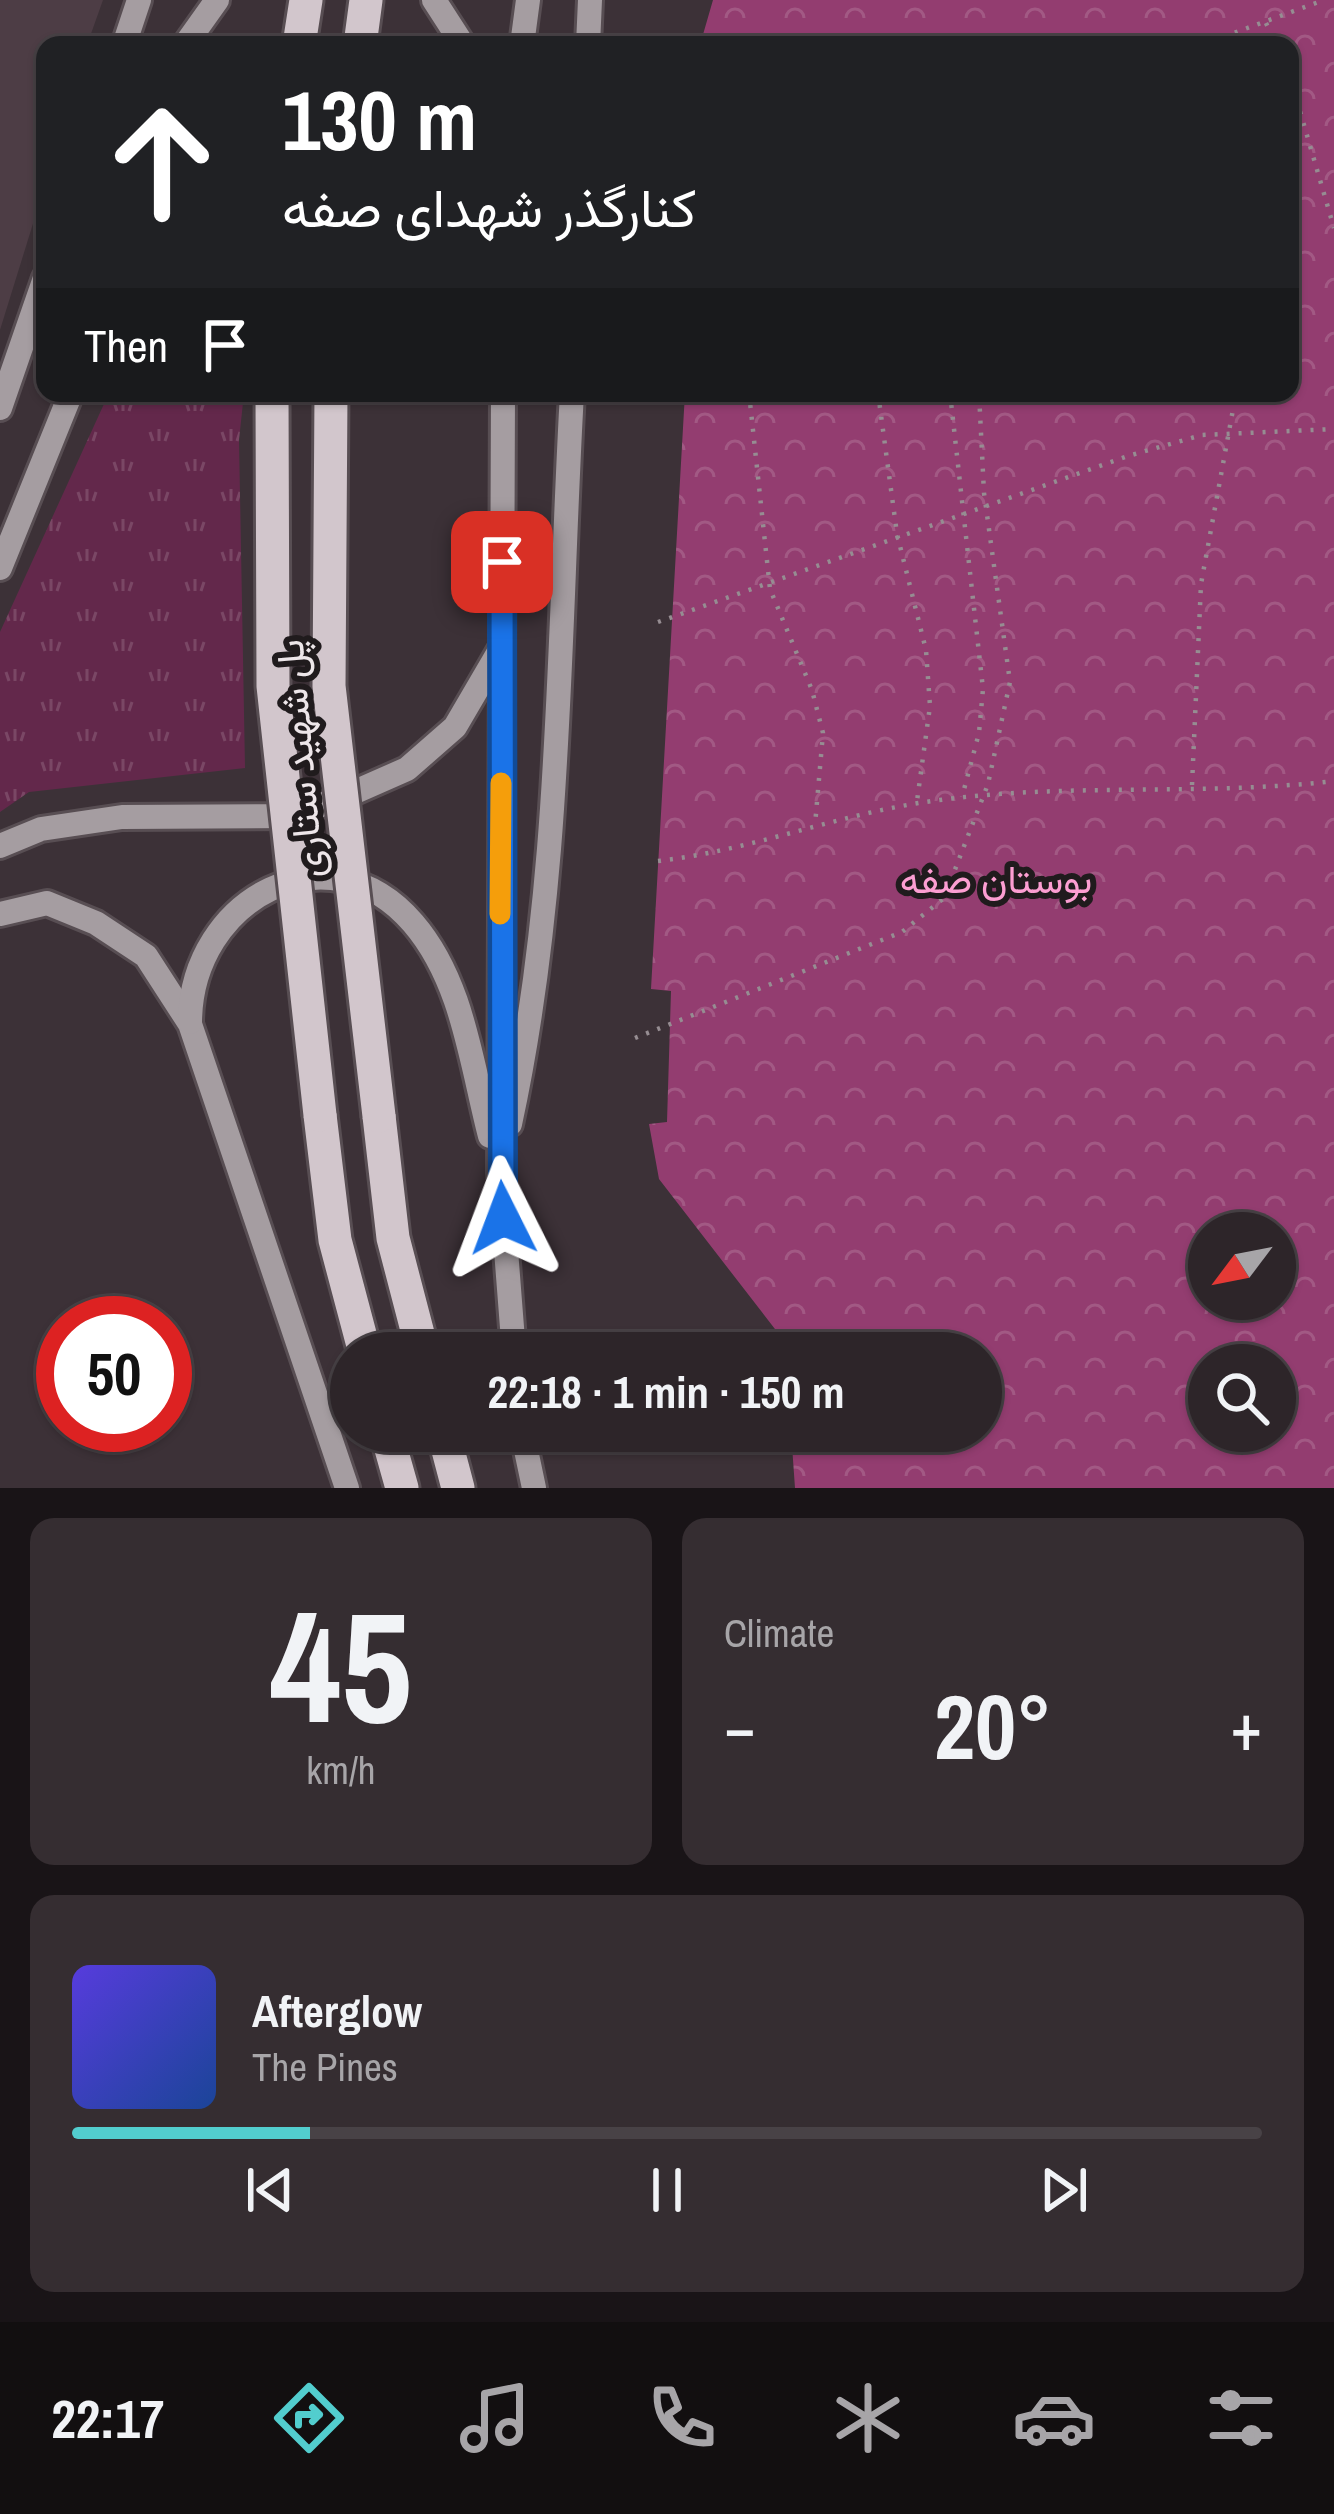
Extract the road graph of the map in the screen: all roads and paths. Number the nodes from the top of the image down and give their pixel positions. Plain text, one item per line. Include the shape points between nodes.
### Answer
1 (139, 0) edge
2 (217, 0) edge
3 (305, 0) edge
4 (366, 0) edge
5 (434, 0) edge
6 (528, 0) edge
7 (590, 0) edge
8 (1324, 0) edge
9 (1265, 21) junction
10 (127, 36) edge
11 (191, 36) edge
12 (300, 36) edge
13 (360, 36) edge
14 (458, 36) edge
15 (522, 36) edge
16 (588, 36) edge
17 (1225, 36) edge
18 (1272, 36) edge
19 (1299, 108) edge
20 (1334, 227) edge
21 (36, 304) edge
22 (67, 402) edge
23 (272, 402) edge
24 (331, 402) edge
25 (503, 402) edge
26 (572, 402) edge
27 (750, 402) edge
28 (879, 402) edge
29 (951, 402) edge
30 (980, 402) edge
31 (1233, 402) edge
32 (0, 408) edge
33 (1334, 429) edge
34 (1228, 433) junction
35 (986, 503) junction
36 (959, 512) junction
37 (897, 534) junction
38 (0, 568) edge
39 (769, 579) junction
40 (658, 622) dead end
41 (502, 647) junction
42 (1334, 781) edge
43 (1192, 788) junction
44 (984, 796) junction
45 (961, 798) junction
46 (916, 804) junction
47 (815, 828) junction
48 (0, 846) edge
49 (658, 861) dead end
50 (0, 914) edge
51 (190, 1024) junction
52 (635, 1038) dead end
53 (500, 1173) junction
54 (359, 1332) edge
55 (418, 1332) edge
56 (512, 1332) edge
57 (392, 1452) edge
58 (449, 1452) edge
59 (526, 1452) edge
60 (347, 1488) edge
61 (402, 1488) edge
62 (458, 1488) edge
63 (534, 1488) edge

1 - 10 main road
2 - 11 main road
3 - 12 highway
4 - 13 highway
5 - 14 main road
6 - 15 main road
7 - 16 main road
8 - 9 path
9 - 17 path
9 - 18 path
19 - 20 path
21 - 32 main road
22 - 38 main road
23 - 54 highway, پل شهید ستاری, bridge via 273,686 334,1240
24 - 55 highway, پل شهید ستاری, bridge via 328,686 393,1238
25 - 41 main road
26 - 53 main road via 558,752 531,1028
27 - 39 path
28 - 37 path
29 - 36 path
30 - 35 path
31 - 34 path
33 - 34 path
34 - 35 path
34 - 43 path via 1201,584
35 - 36 path
35 - 44 path via 1010,682
36 - 37 path
36 - 45 path via 982,689
37 - 39 path
37 - 46 path via 926,650 930,706
39 - 40 path
39 - 47 path via 823,733
41 - 48 main road via 454,727 407,769 348,795 291,816 122,817 41,829
41 - 53 main road
42 - 43 path
43 - 44 path
44 - 45 path
44 - 52 path via 954,878 928,916
45 - 46 path
46 - 47 path
47 - 49 path via 723,854
50 - 51 main road via 47,903 96,923 146,956
51 - 53 main road via 198,961 213,932 248,901 292,882 324,880 385,898 448,972
51 - 60 main road
53 - 56 main road
57 - 61 highway
58 - 62 highway
59 - 63 main road

